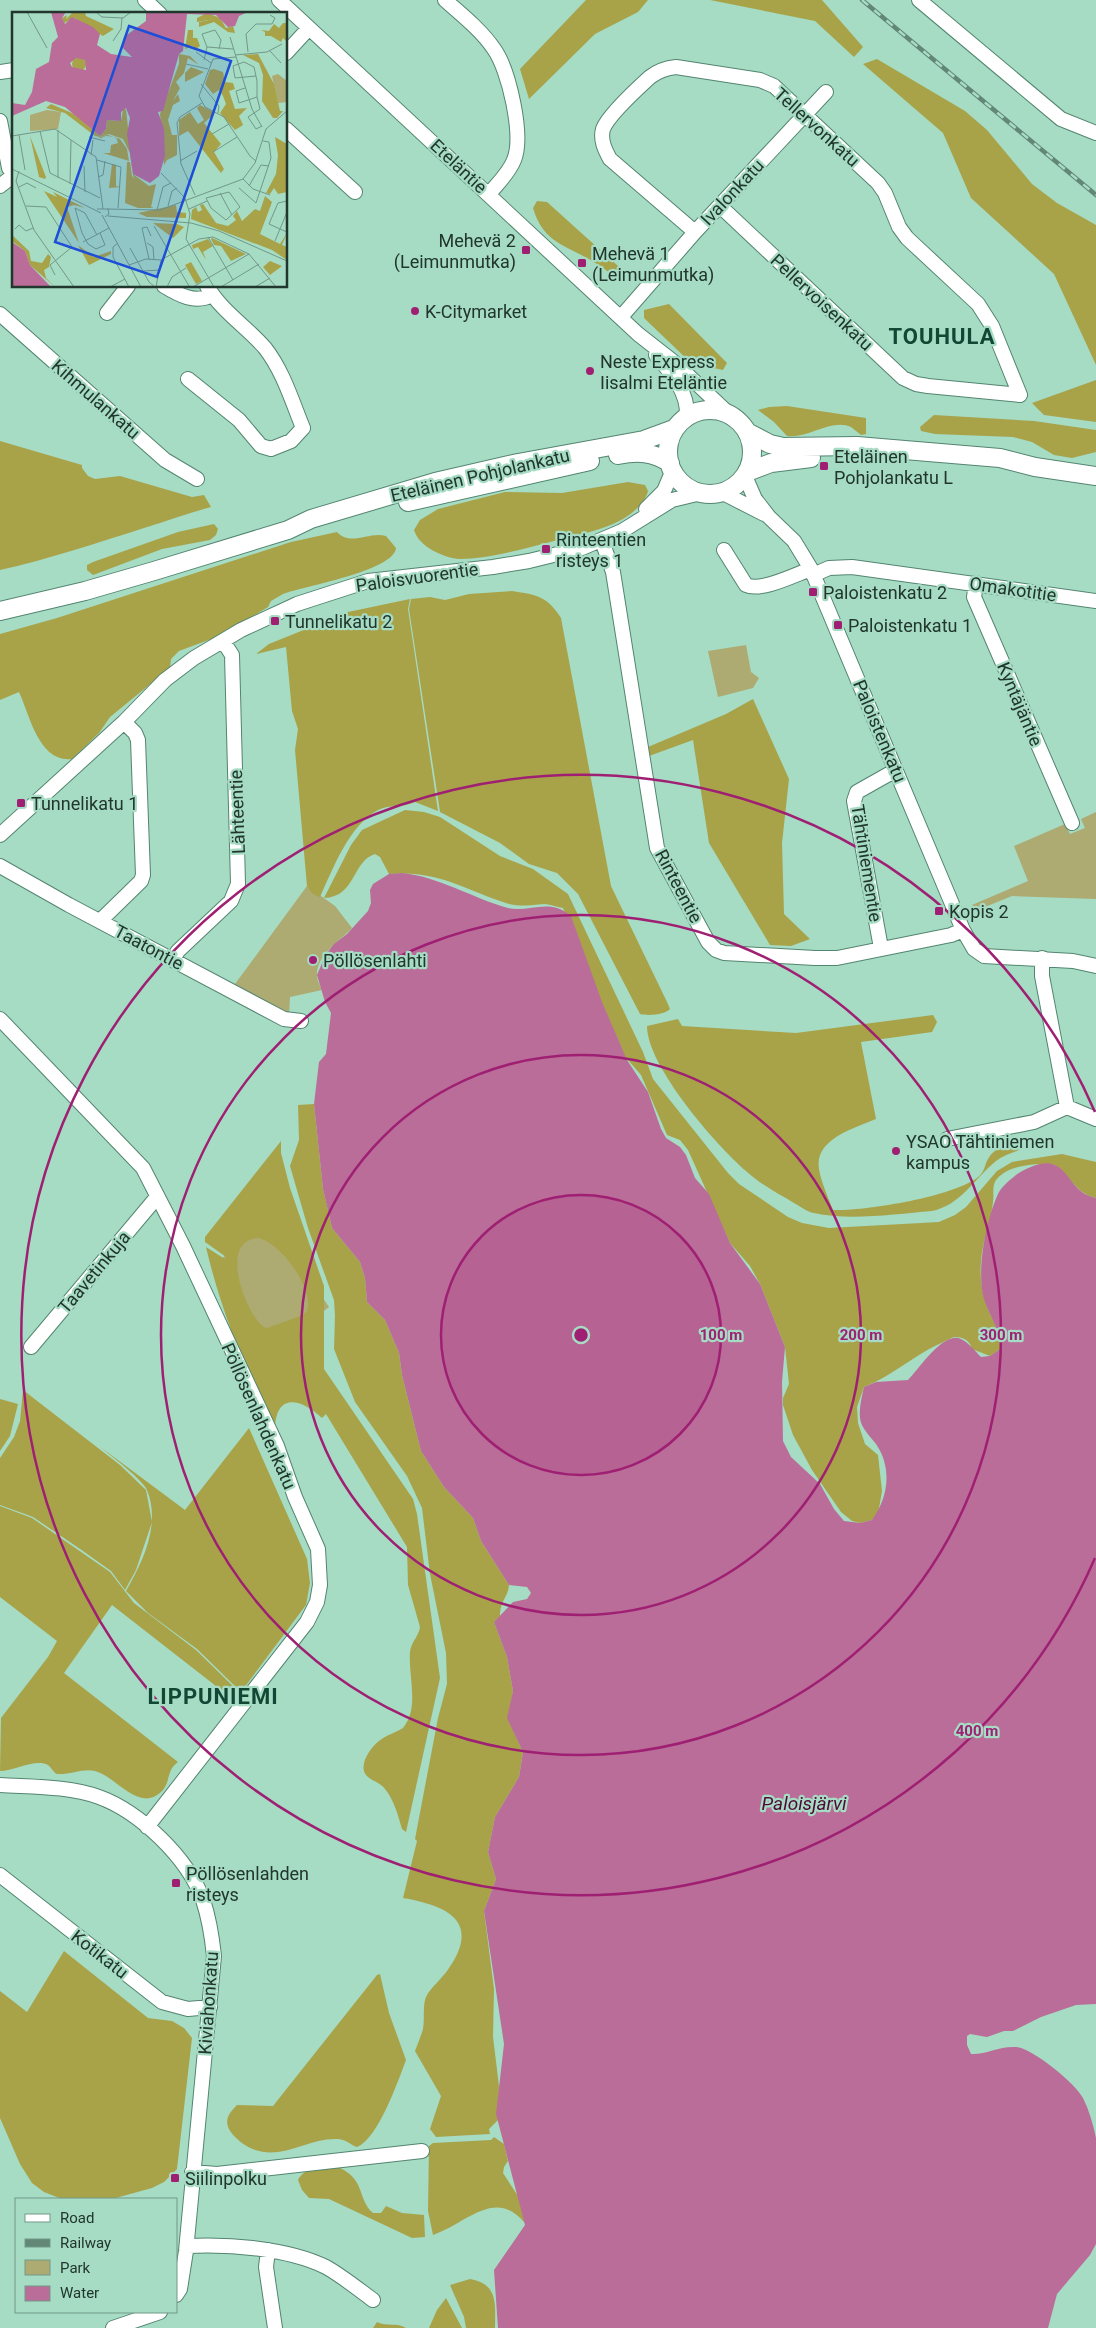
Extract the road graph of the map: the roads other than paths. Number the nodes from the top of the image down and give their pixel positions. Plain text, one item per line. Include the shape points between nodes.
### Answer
1 (145, 0) edge
2 (280, 0) edge
3 (445, 0) edge
4 (918, 0) edge
5 (156, 12) edge
6 (309, 28) junction
7 (288, 51) edge
8 (826, 92) dead end
9 (804, 114) junction
10 (0, 120) edge
11 (288, 131) edge
12 (1096, 133) edge
13 (12, 172) edge
14 (12, 177) edge
15 (0, 186) edge
16 (355, 192) dead end
17 (489, 194) junction
18 (720, 206) junction
19 (695, 232) junction
20 (126, 288) edge
21 (168, 288) edge
22 (210, 291) edge
23 (106, 312) dead end
24 (0, 314) edge
25 (621, 317) junction
26 (638, 334) junction
27 (188, 379) dead end
28 (1020, 396) joint
29 (728, 413) junction
30 (687, 416) junction
31 (674, 429) junction
32 (747, 432) junction
33 (671, 466) junction
34 (1036, 467) junction
35 (746, 474) junction
36 (1096, 476) edge
37 (196, 479) dead end
38 (721, 492) junction
39 (701, 493) junction
40 (769, 517) junction
41 (641, 519) junction
42 (288, 530) junction
43 (602, 541) junction
44 (724, 550) dead end
45 (812, 572) junction
46 (976, 584) junction
47 (1096, 601) edge
48 (0, 611) edge
49 (223, 641) junction
50 (124, 722) junction
51 (896, 770) junction
52 (1072, 823) dead end
53 (0, 835) edge
54 (0, 866) edge
55 (100, 921) junction
56 (964, 930) junction
57 (881, 948) junction
58 (1042, 958) junction
59 (173, 959) junction
60 (1096, 966) edge
61 (0, 1020) edge
62 (301, 1020) dead end
63 (1067, 1107) junction
64 (1096, 1119) edge
65 (947, 1139) dead end
66 (157, 1197) junction
67 (32, 1347) dead end
68 (0, 1785) edge
69 (147, 1826) junction
70 (0, 1875) edge
71 (210, 2007) junction
72 (422, 2151) dead end
73 (192, 2172) junction
74 (183, 2249) edge
75 (268, 2250) junction
76 (178, 2292) edge
77 (373, 2300) dead end
78 (157, 2313) edge
79 (113, 2328) edge
80 (275, 2328) edge

1 - 5 street
2 - 6 street, Eteläntie
3 - 17 street via 482,33 501,60 514,112 515,159
4 - 12 street via 1061,120
6 - 7 street
6 - 17 street, Eteläntie
8 - 9 street, Ivalonkatu
9 - 18 street, Ivalonkatu
9 - 19 street, Tellervonkatu via 774,86 760,80 676,67 650,77 609,120 602,137 610,159
9 - 28 street, Tellervonkatu via 878,183 907,238 978,304 992,326
10 - 13 street
11 - 16 street
14 - 15 street
17 - 25 street, Eteläntie
18 - 19 street, Ivalonkatu
18 - 28 street, Pellervoisenkatu via 903,378 928,386
19 - 25 street, Ivalonkatu
20 - 23 street
21 - 22 street via 193,299 204,299
22 - 27 street via 271,357 284,379 304,428 291,441 271,449 262,446 239,420
24 - 37 street, Kihmulankatu via 166,460
25 - 26 street, Eteläntie
26 - 29 street, Eteläntie via 675,363
26 - 30 street, Eteläntie via 680,386 686,398
29 - 30 main road via 706,410
29 - 32 main road
30 - 31 main road
31 - 33 main road via 669,445
31 - 42 main road, Eteläinen Pohjolankatu via 644,440 435,482 310,519
32 - 34 main road via 783,447 857,446 1000,458
32 - 35 main road via 752,454
33 - 39 main road via 686,486
33 - 41 street, Paloisvuorentie via 664,491
33 - 42 main road, Eteläinen Pohjolankatu via 660,456 645,452 625,454
34 - 35 main road via 999,468 842,456 788,459
34 - 36 main road
35 - 38 main road via 731,488
35 - 40 street, Paloistenkatu via 755,499
38 - 39 main road
38 - 40 street, Paloistenkatu
39 - 41 street, Paloisvuorentie via 672,500
40 - 45 street, Paloistenkatu via 794,541
41 - 43 street, Paloisvuorentie
42 - 48 main road, Eteläinen Pohjolankatu via 94,589
43 - 49 street, Paloisvuorentie via 529,561 368,581 298,604
43 - 57 street, Rinteentie via 613,572 657,848 708,942 724,953 815,958 837,958
44 - 45 street, Omakotitie via 751,588
45 - 46 street, Omakotitie via 852,566
45 - 51 street, Paloistenkatu
46 - 47 street, Omakotitie
46 - 52 street, Kyntäjäntie via 974,597
49 - 50 street, Paloisvuorentie via 165,680
49 - 59 street, Lähteentie via 232,655 238,884 231,901
50 - 53 street, Paloisvuorentie
50 - 55 street via 136,733 138,740 143,875 141,881
51 - 56 street, Paloistenkatu
51 - 57 street, Tähtiniementie via 857,792 854,801
54 - 55 street, Taatontie
55 - 59 street, Taatontie
56 - 57 street, Rinteentie
56 - 58 street, Paloistenkatu via 978,953 991,957
58 - 60 street
58 - 63 street via 1042,976
59 - 62 street, Taatontie via 284,1019
61 - 66 street, Pöllösenlahdenkatu via 143,1168
63 - 64 street
63 - 65 street via 1034,1122
66 - 67 street, Taavetinkuja
66 - 69 street, Pöllösenlahdenkatu via 276,1446 318,1549 320,1584 307,1622
68 - 69 street, Kiviahonkatu via 98,1796 119,1805
69 - 71 street, Kiviahonkatu via 180,1861 202,1899 214,1956
70 - 71 street, Kotikatu via 162,2002 188,2009
71 - 73 street, Kiviahonkatu
72 - 73 street via 217,2174
73 - 74 street, Kiviahonkatu
74 - 75 street
74 - 76 street, Kiviahonkatu
75 - 77 street via 326,2267
75 - 80 street via 266,2267
78 - 79 street

